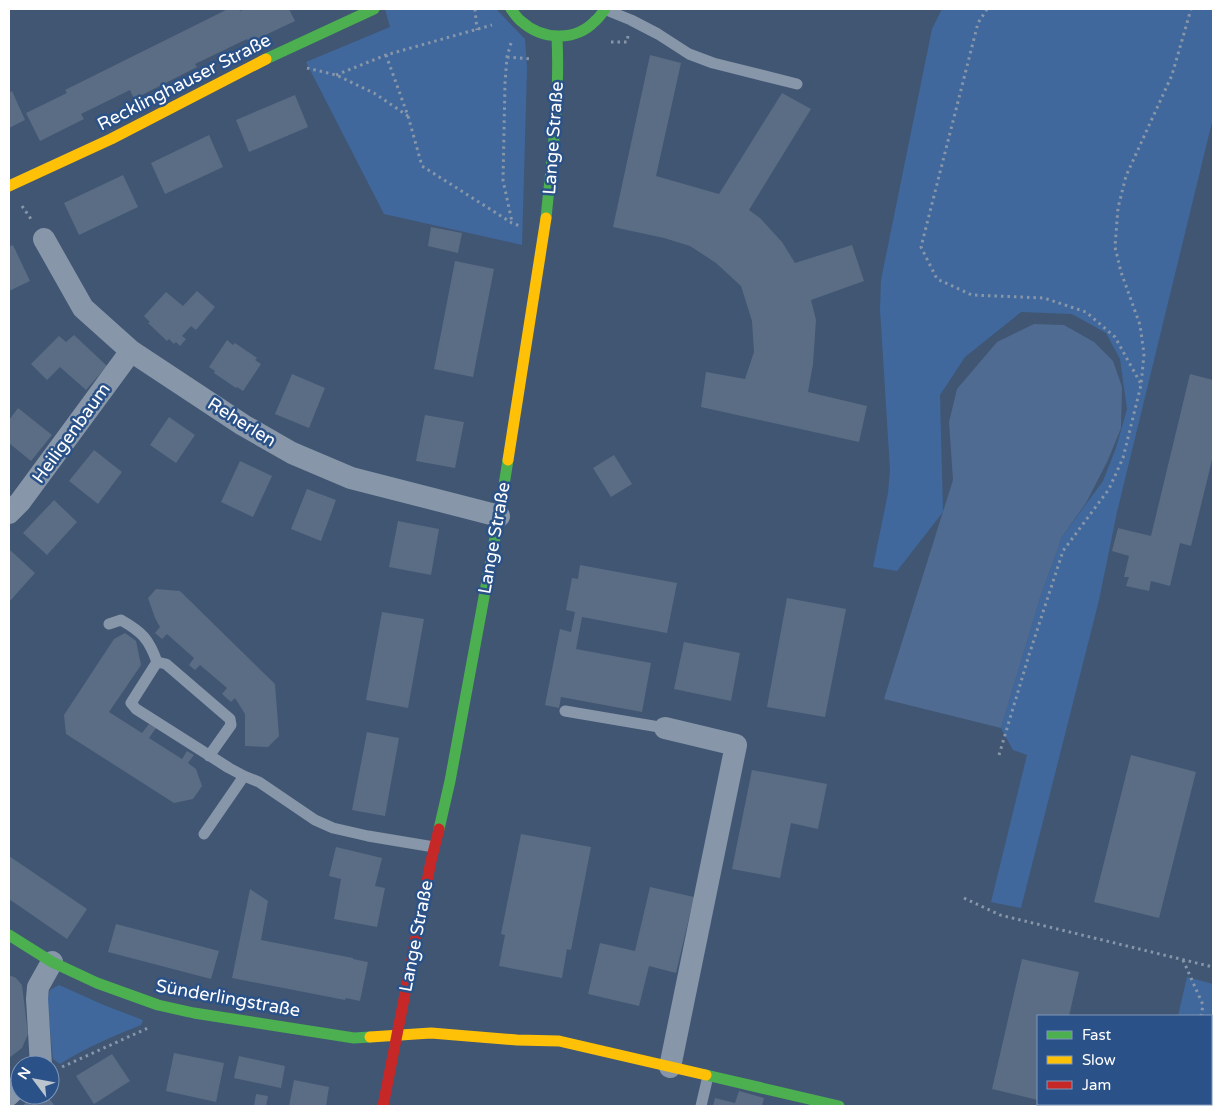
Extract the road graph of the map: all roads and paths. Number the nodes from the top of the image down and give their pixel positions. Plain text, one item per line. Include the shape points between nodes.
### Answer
1 (371, 9) edge
2 (475, 9) edge
3 (605, 9) edge
4 (987, 9) edge
5 (1191, 9) edge
6 (514, 13) edge
7 (477, 30) junction
8 (557, 37) junction
9 (386, 56) junction
10 (301, 67) dead end
11 (336, 75) junction
12 (797, 84) dead end
13 (408, 116) junction
14 (9, 186) edge
15 (512, 223) junction
16 (545, 232) junction
17 (44, 239) joint
18 (131, 350) junction
19 (1141, 385) junction
20 (9, 514) edge
21 (499, 516) junction
22 (109, 624) dead end
23 (157, 662) junction
24 (565, 711) dead end
25 (665, 728) joint
26 (999, 755) dead end
27 (209, 756) junction
28 (244, 776) junction
29 (204, 834) dead end
30 (434, 847) junction
31 (964, 898) dead end
32 (9, 935) edge
33 (1183, 960) junction
34 (52, 962) junction
35 (1213, 967) edge
36 (158, 1005) junction
37 (1200, 1015) edge
38 (396, 1035) junction
39 (47, 1055) edge
40 (60, 1063) edge
41 (670, 1067) junction
42 (708, 1076) junction
43 (383, 1106) edge
44 (701, 1106) edge
45 (839, 1106) edge

1 - 14 street, Recklinghauser Straße
2 - 7 path
3 - 8 street via 588,28
3 - 12 lane via 658,34 688,54
4 - 19 path via 978,23 921,247 937,279 972,296 1044,298 1086,312 1115,336
5 - 19 path via 1172,75 1126,176 1118,208 1115,247 1140,325 1144,354
6 - 7 path
6 - 8 street via 528,28
6 - 15 path via 507,57 503,170
7 - 9 path
8 - 16 street, Lange Straße via 556,123
9 - 11 path
9 - 13 path
10 - 11 path
11 - 13 path
13 - 15 path via 422,166
14 - 17 path
15 - 16 path
16 - 21 street, Lange Straße
17 - 18 street, Reherlen via 83,308
18 - 20 street, Heiligenbaum
18 - 21 street, Reherlen via 243,425 292,453 351,478
19 - 26 path via 1123,458 1109,489 1063,551
21 - 30 street, Lange Straße via 450,781
22 - 23 lane via 121,620 137,629 146,638
23 - 27 lane via 166,664 230,719 231,725
23 - 27 lane via 131,703
24 - 25 lane
25 - 41 street via 736,745
27 - 28 lane
28 - 29 lane
28 - 30 lane via 333,828
30 - 38 street, Lange Straße
31 - 33 path via 1000,915
32 - 34 street, Sünderlingstraße
33 - 35 path
33 - 37 path via 1203,1005
34 - 36 street, Sünderlingstraße via 97,983
34 - 39 street via 38,987 37,999
36 - 38 street, Sünderlingstraße via 354,1038
36 - 40 path via 152,1026
38 - 41 street via 431,1033 559,1041
38 - 43 street, Lange Straße
41 - 42 street
42 - 44 lane
42 - 45 street

